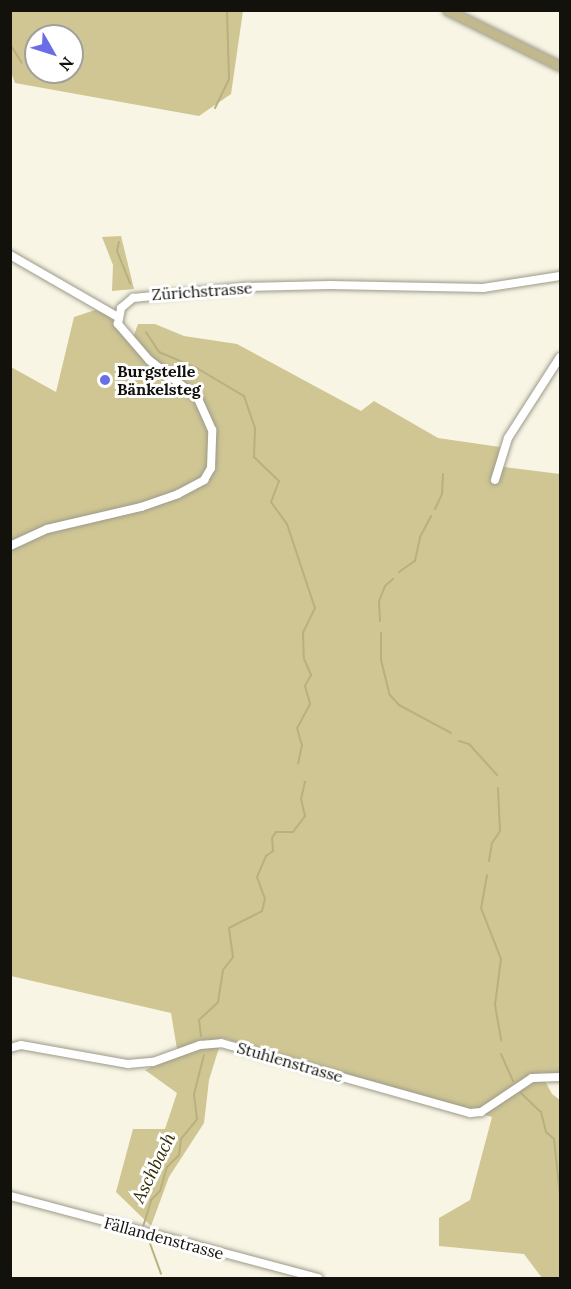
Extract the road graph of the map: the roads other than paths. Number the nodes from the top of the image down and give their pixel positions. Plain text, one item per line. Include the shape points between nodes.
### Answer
1 (447, 10) edge
2 (560, 64) edge
3 (10, 255) edge
4 (561, 276) edge
5 (118, 317) junction
6 (561, 357) edge
7 (495, 480) dead end
8 (10, 546) edge
9 (10, 1048) edge
10 (561, 1077) edge
11 (10, 1196) edge
12 (318, 1278) edge

1 - 2 main road
3 - 5 street
4 - 5 street, Zürichstrasse via 483,288 330,285 143,296 128,300
5 - 8 street via 122,331 149,360 198,398 212,430 211,468 204,480 178,494 141,507 47,528
6 - 7 street via 508,438
9 - 10 street, Stuhlenstrasse via 21,1045 128,1064 153,1062 200,1045 220,1043 470,1113 481,1112 532,1078
11 - 12 street, Fällandenstrasse

